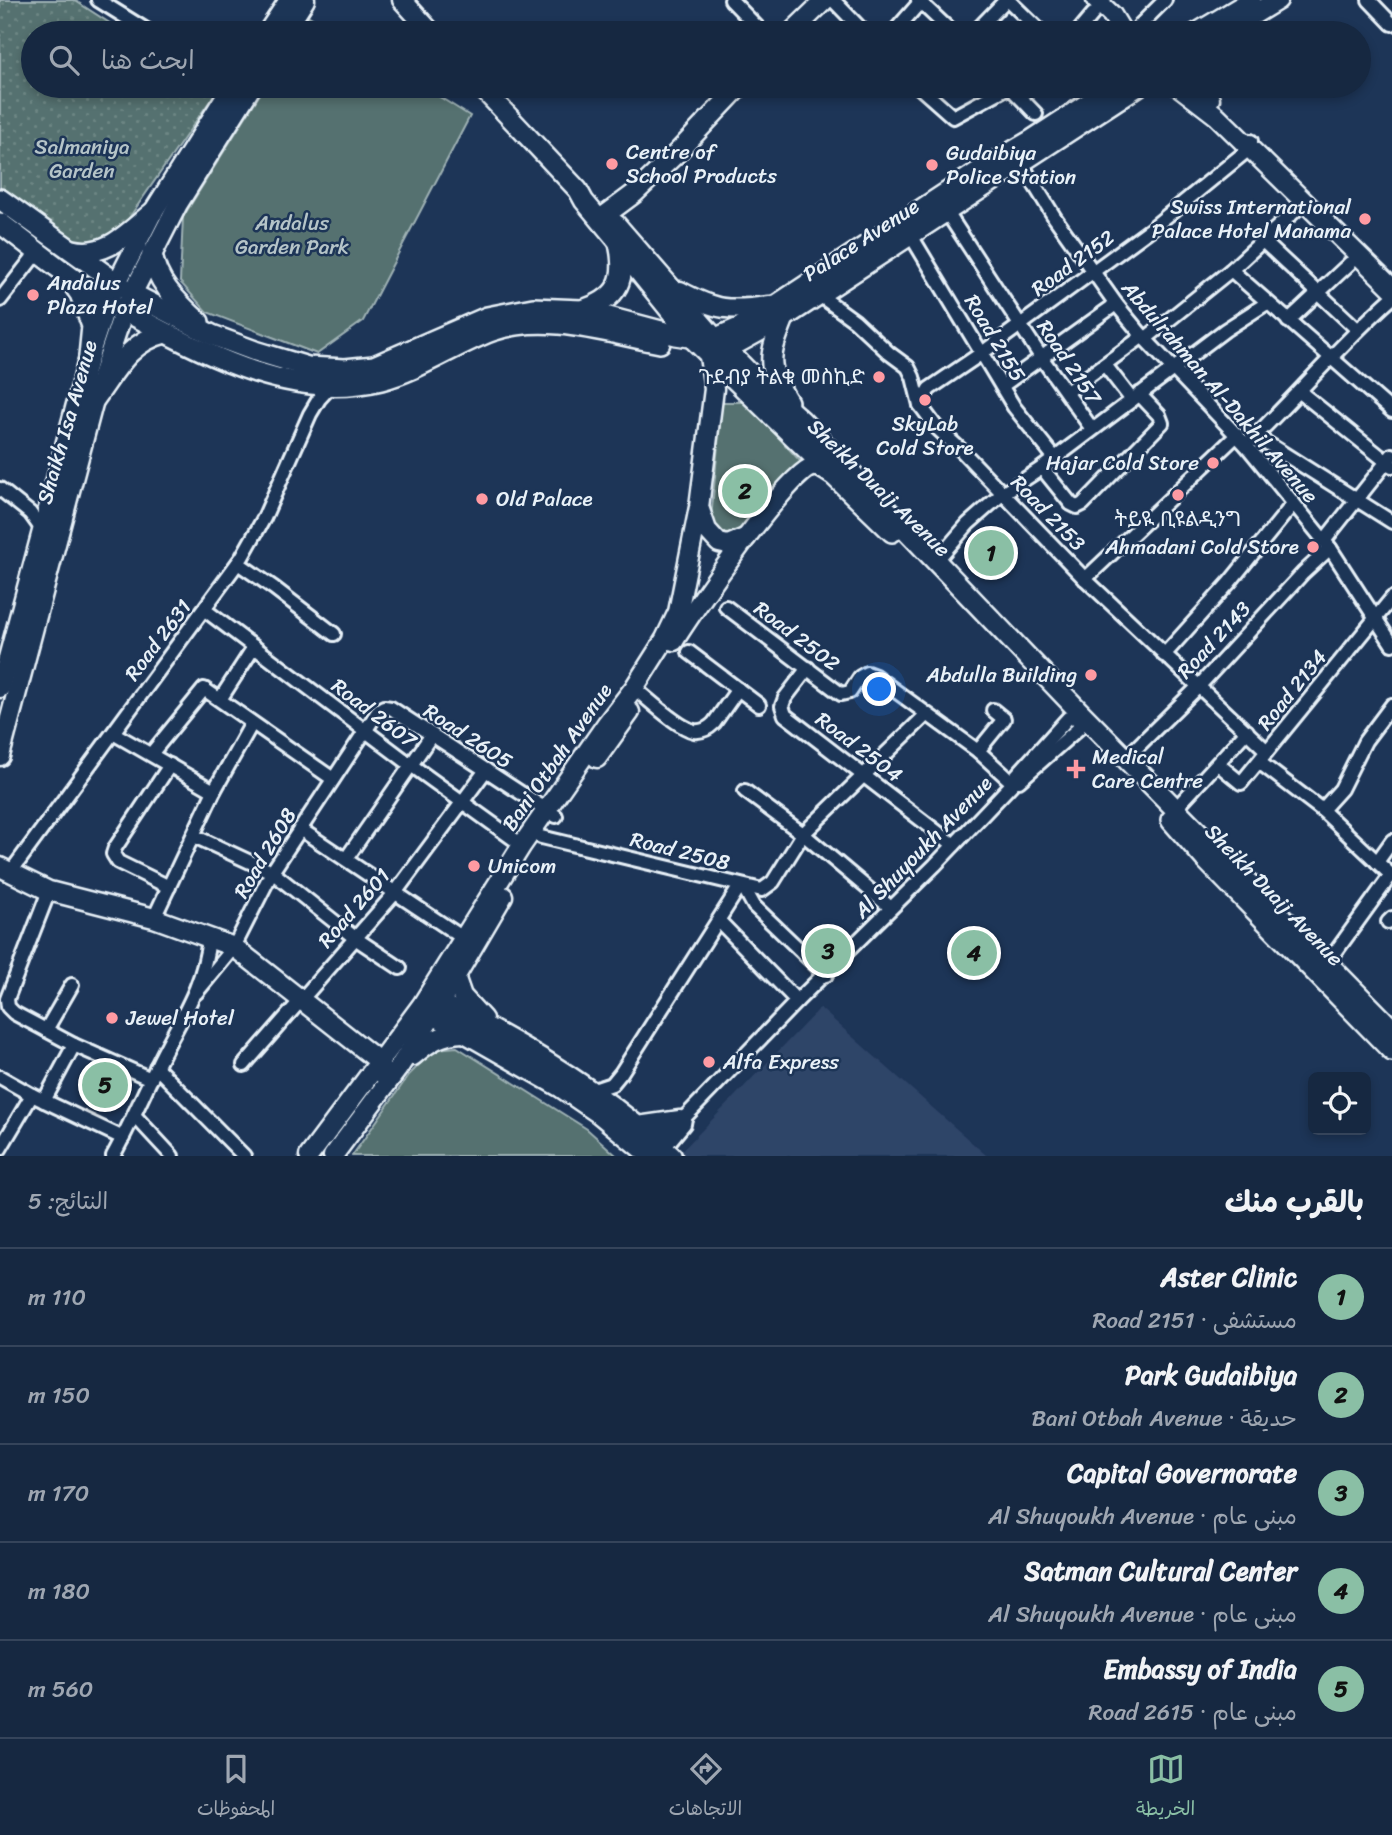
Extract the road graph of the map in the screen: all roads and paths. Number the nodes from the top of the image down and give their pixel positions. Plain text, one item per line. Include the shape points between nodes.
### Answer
1 (98, 0) edge
2 (289, 0) edge
3 (305, 0) edge
4 (402, 0) edge
5 (732, 0) edge
6 (825, 0) edge
7 (833, 0) edge
8 (1165, 0) edge
9 (1251, 0) edge
10 (1278, 0) edge
11 (1369, 0) edge
12 (920, 1) edge
13 (1014, 2) edge
14 (1094, 7) edge
15 (1112, 15) junction
16 (132, 21) edge
17 (275, 21) edge
18 (292, 21) edge
19 (421, 21) edge
20 (752, 21) edge
21 (803, 21) edge
22 (853, 21) edge
23 (903, 21) edge
24 (941, 21) edge
25 (989, 21) edge
26 (1031, 21) edge
27 (1116, 21) edge
28 (1123, 21) edge
29 (1145, 21) edge
30 (1216, 21) edge
31 (1244, 21) edge
32 (1392, 24) edge
33 (217, 98) edge
34 (223, 98) edge
35 (234, 98) edge
36 (245, 98) edge
37 (491, 98) edge
38 (729, 98) edge
39 (932, 98) edge
40 (987, 98) edge
41 (1021, 98) edge
42 (1096, 98) edge
43 (1121, 98) edge
44 (1194, 98) edge
45 (1211, 98) edge
46 (218, 105) junction
47 (1036, 114) dead end
48 (1250, 144) junction
49 (204, 163) junction
50 (1021, 163) junction
51 (0, 199) edge
52 (631, 199) junction
53 (1296, 210) dead end
54 (946, 211) junction
55 (153, 212) junction
56 (606, 220) junction
57 (0, 223) edge
58 (910, 234) junction
59 (1263, 241) junction
60 (627, 244) junction
61 (70, 249) junction
62 (38, 251) junction
63 (1354, 251) junction
64 (152, 253) junction
65 (61, 268) junction
66 (1231, 270) junction
67 (1092, 272) junction
68 (1392, 276) edge
69 (668, 284) junction
70 (1392, 288) edge
71 (1318, 293) junction
72 (818, 294) junction
73 (120, 297) junction
74 (1392, 298) edge
75 (0, 300) edge
76 (1267, 303) junction
77 (1116, 304) junction
78 (582, 310) junction
79 (779, 312) junction
80 (1288, 321) junction
81 (1020, 325) junction
82 (1357, 329) junction
83 (165, 333) junction
84 (212, 335) junction
85 (1144, 337) junction
86 (692, 338) junction
87 (716, 346) junction
88 (982, 353) junction
89 (89, 356) junction
90 (1331, 356) junction
91 (1041, 357) junction
92 (1105, 365) junction
93 (1175, 369) junction
94 (299, 382) junction
95 (331, 386) junction
96 (1002, 386) junction
97 (1067, 392) junction
98 (1300, 392) junction
99 (1135, 397) junction
100 (94, 400) junction
101 (920, 405) junction
102 (1392, 411) edge
103 (310, 414) junction
104 (801, 419) junction
105 (1091, 429) junction
106 (1246, 439) junction
107 (1054, 457) junction
108 (1390, 461) edge
109 (1042, 468) junction
110 (832, 475) junction
111 (0, 489) edge
112 (1002, 494) junction
113 (53, 495) junction
114 (1356, 498) junction
115 (1293, 504) junction
116 (22, 507) junction
117 (699, 507) junction
118 (1392, 522) edge
119 (43, 531) junction
120 (747, 537) junction
121 (1327, 544) junction
122 (937, 560) junction
123 (238, 563) junction
124 (1085, 579) junction
125 (1392, 598) edge
126 (726, 607) dead end
127 (205, 610) junction
128 (1375, 618) junction
129 (334, 634) dead end
130 (1392, 644) edge
131 (254, 647) junction
132 (689, 652) dead end
133 (1164, 654) junction
134 (808, 668) junction
135 (1199, 686) junction
136 (0, 688) edge
137 (738, 689) junction
138 (638, 691) junction
139 (220, 698) junction
140 (759, 705) dead end
141 (1392, 705) edge
142 (993, 710) dead end
143 (926, 715) junction
144 (1078, 718) junction
145 (252, 723) junction
146 (365, 731) junction
147 (1247, 731) junction
148 (113, 733) junction
149 (432, 736) junction
150 (978, 751) junction
151 (1267, 751) junction
152 (151, 754) junction
153 (0, 756) edge
154 (1126, 758) junction
155 (1259, 762) junction
156 (1217, 764) junction
157 (170, 765) junction
158 (411, 765) junction
159 (486, 770) junction
160 (863, 774) junction
161 (333, 779) junction
162 (1013, 783) junction
163 (215, 791) junction
164 (745, 791) dead end
165 (462, 800) junction
166 (1176, 808) junction
167 (1322, 810) junction
168 (551, 813) junction
169 (300, 829) junction
170 (803, 834) junction
171 (194, 836) junction
172 (531, 838) junction
173 (1392, 841) edge
174 (954, 845) junction
175 (346, 859) junction
176 (1377, 862) junction
177 (5, 870) edge
178 (272, 872) junction
179 (1391, 875) edge
180 (742, 886) junction
181 (169, 887) junction
182 (49, 891) junction
183 (395, 892) junction
184 (891, 908) junction
185 (154, 918) junction
186 (719, 921) junction
187 (209, 938) junction
188 (355, 938) junction
189 (463, 938) junction
190 (234, 947) junction
191 (400, 968) dead end
192 (1323, 969) junction
193 (826, 975) junction
194 (455, 976) junction
195 (72, 985) dead end
196 (196, 993) junction
197 (300, 998) junction
198 (797, 1001) junction
199 (428, 1006) junction
200 (1392, 1029) edge
201 (46, 1030) junction
202 (495, 1031) junction
203 (463, 1033) junction
204 (349, 1039) junction
205 (74, 1045) junction
206 (1392, 1051) edge
207 (380, 1062) junction
208 (244, 1065) dead end
209 (397, 1070) junction
210 (154, 1073) junction
211 (621, 1073) junction
212 (0, 1077) edge
213 (357, 1090) junction
214 (591, 1091) junction
215 (32, 1095) junction
216 (44, 1101) junction
217 (617, 1110) junction
218 (134, 1115) junction
219 (683, 1119) junction
220 (638, 1126) junction
221 (350, 1133) junction
222 (123, 1138) junction
223 (0, 1149) edge
224 (657, 1152) edge
225 (113, 1156) edge
226 (172, 1156) edge
227 (244, 1156) edge
228 (309, 1156) edge
229 (333, 1156) edge

1 - 16 street
2 - 17 main road
3 - 18 main road
4 - 19 main road
5 - 20 street
6 - 21 main road
7 - 22 street
8 - 29 street
9 - 30 main road
10 - 31 main road
11 - 32 street
12 - 23 street
12 - 24 street
13 - 25 street
13 - 26 street
14 - 15 main road
15 - 27 main road
15 - 28 main road
33 - 46 street
34 - 46 main road, Shaikh Isa Avenue
35 - 49 main road
36 - 49 main road, Shaikh Isa Avenue
37 - 56 main road, Sheikh Duaij Avenue
38 - 52 main road
39 - 40 street via 953,117
41 - 47 street
42 - 79 main road, Palace Avenue via 983,168
43 - 50 main road, Palace Avenue
44 - 48 main road
45 - 48 main road
46 - 55 main road, Shaikh Isa Avenue
48 - 63 main road
48 - 67 street, Road 2152 via 1151,229
49 - 64 main road, Shaikh Isa Avenue
50 - 54 main road, Palace Avenue
50 - 67 street, Abdulrahman Al-Dakhil Avenue
51 - 61 main road
52 - 56 main road
52 - 60 main road
53 - 59 street
54 - 58 main road, Palace Avenue
54 - 81 street, Road 2157
55 - 61 main road via 106,248 91,253
55 - 73 main road, Shaikh Isa Avenue
56 - 60 main road, Sheikh Duaij Avenue
57 - 62 main road
58 - 72 main road, Palace Avenue
58 - 88 street, Road 2155
59 - 66 street
59 - 71 street
60 - 69 main road, Sheikh Duaij Avenue
60 - 78 main road via 615,292
60 - 86 main road, Sheikh Duaij Avenue via 629,260
61 - 73 main road
62 - 65 main road
62 - 75 street
63 - 68 main road
63 - 70 main road
63 - 71 street
64 - 73 main road, Shaikh Isa Avenue
64 - 84 main road via 168,290
65 - 73 main road
65 - 89 main road via 79,294 92,326
66 - 76 street
66 - 85 street
67 - 77 street, Abdulrahman Al-Dakhil Avenue
67 - 81 street, Road 2152
69 - 79 main road via 719,308
69 - 87 main road, Sheikh Duaij Avenue
71 - 80 street
71 - 82 street
72 - 79 main road, Palace Avenue
72 - 101 street, Road 2153 via 908,367
73 - 83 main road
73 - 84 main road
73 - 89 main road, Shaikh Isa Avenue
73 - 100 main road, Shaikh Isa Avenue
74 - 82 street
76 - 80 street
76 - 93 street
77 - 85 street, Abdulrahman Al-Dakhil Avenue
77 - 91 street
78 - 84 main road via 533,308 487,317 384,363 345,369 308,368
78 - 86 main road
79 - 87 main road, Palace Avenue
79 - 104 main road via 770,360 781,390
80 - 90 street
81 - 88 street, Road 2152
81 - 91 street, Road 2157
82 - 90 street
83 - 94 main road via 243,369
83 - 100 main road via 133,348
85 - 92 street
85 - 93 street, Abdulrahman Al-Dakhil Avenue
86 - 87 main road, Sheikh Duaij Avenue
87 - 95 main road via 533,324 493,331 399,375
87 - 104 main road, Sheikh Duaij Avenue
87 - 110 main road, Sheikh Duaij Avenue
87 - 117 main road, Bani Otbah Avenue
88 - 96 street, Road 2155
88 - 101 street, Road 2152 via 929,389
89 - 113 main road, Shaikh Isa Avenue
90 - 98 street
90 - 102 street
91 - 96 street
91 - 97 street, Road 2157
92 - 97 street
92 - 99 street
93 - 99 street
93 - 106 street, Abdulrahman Al-Dakhil Avenue
94 - 95 main road
94 - 103 street
95 - 103 street, Road 2631
96 - 107 street, Road 2155
97 - 105 street, Road 2157
98 - 106 street
98 - 108 street
99 - 105 street
99 - 109 street via 1159,415 1162,423 1083,503 1071,505
100 - 153 main road, Shaikh Isa Avenue
101 - 112 street, Road 2153
103 - 123 street, Road 2631 via 264,518
104 - 122 main road, Sheikh Duaij Avenue
105 - 107 street
106 - 114 street
106 - 115 street, Abdulrahman Al-Dakhil Avenue
106 - 124 street
107 - 109 street
108 - 114 street, Road 2143
109 - 112 street
110 - 120 main road, Bani Otbah Avenue via 819,467 806,470
110 - 144 main road, Sheikh Duaij Avenue
111 - 116 street
112 - 122 street
112 - 124 street, Road 2153
113 - 116 street via 38,505
113 - 119 main road, Shaikh Isa Avenue
114 - 118 street
114 - 121 street, Road 2143
115 - 121 street, Abdulrahman Al-Dakhil Avenue
115 - 133 street
116 - 119 street
117 - 120 main road via 707,530 719,543 728,545
117 - 138 main road, Bani Otbah Avenue via 678,612
119 - 136 main road, Shaikh Isa Avenue
120 - 138 main road, Bani Otbah Avenue
121 - 128 street, Abdulrahman Al-Dakhil Avenue
121 - 135 street, Road 2143
122 - 144 main road, Sheikh Duaij Avenue
123 - 127 street, Road 2631
123 - 129 street
124 - 133 street, Road 2153
125 - 128 street, Road 2134
126 - 134 street, Road 2502
127 - 131 street, Road 2607
127 - 148 street, Road 2631
128 - 130 street, Abdulrahman Al-Dakhil Avenue
128 - 151 street, Road 2134
131 - 139 street
131 - 146 street, Road 2607
132 - 137 street
133 - 135 street, Road 2153
134 - 143 street, Road 2502 via 841,694 850,692 867,673 875,676
134 - 160 street, Road 2504 via 785,698 785,715
135 - 147 street, Road 2153
135 - 154 street, Road 2143
137 - 138 street via 715,723 697,731
137 - 140 street
138 - 168 main road, Bani Otbah Avenue
139 - 145 street
139 - 152 street via 201,691
141 - 167 street via 1365,741 1341,789
142 - 150 street via 1004,719
143 - 150 street, Road 2502
143 - 160 street
144 - 154 main road, Sheikh Duaij Avenue
144 - 162 street, Al Shuyoukh Avenue via 1022,779
144 - 192 main road, Sheikh Duaij Avenue via 1206,860
145 - 161 street
145 - 163 street
146 - 149 street, Road 2605 via 384,707
146 - 158 street, Road 2607
146 - 161 street, Road 2608
147 - 151 street, Road 2153
147 - 156 street
148 - 152 street
148 - 177 street, Road 2631
149 - 158 street
149 - 159 street, Road 2605
150 - 162 street, Road 2502
151 - 155 street, Road 2134
152 - 157 street
154 - 166 main road, Sheikh Duaij Avenue
155 - 156 street, Road 2134 via 1241,783
155 - 167 street
156 - 166 street
157 - 163 street
157 - 181 street via 113,854 118,862
158 - 165 street, Road 2607
158 - 175 street
159 - 165 street, Road 2601
159 - 168 street, Road 2605
160 - 170 street
160 - 174 street, Road 2504
161 - 169 street, Road 2608
162 - 174 street, Al Shuyoukh Avenue
163 - 171 street
164 - 170 street
165 - 172 street, Road 2607
165 - 183 street, Road 2601
166 - 192 main road, Sheikh Duaij Avenue
167 - 176 street
168 - 172 main road, Bani Otbah Avenue
169 - 175 street
169 - 178 street, Road 2608
170 - 180 street via 768,887
170 - 184 street
171 - 178 street
171 - 181 street
172 - 180 street, Road 2508
172 - 189 main road, Bani Otbah Avenue
172 - 194 main road, Bani Otbah Avenue via 517,872
173 - 176 street
174 - 184 street, Al Shuyoukh Avenue
175 - 183 street
176 - 179 street
177 - 182 main road
178 - 188 street
178 - 190 street, Road 2608
179 - 192 street
180 - 186 street
180 - 193 street, Road 2508 via 754,906
181 - 185 street
182 - 185 main road
182 - 201 street via 7,999 14,1013
183 - 188 street, Road 2601
183 - 189 street
184 - 193 street, Al Shuyoukh Avenue
185 - 187 main road
186 - 198 street
186 - 211 street
187 - 190 main road
187 - 196 street, Road 2608
188 - 191 street
188 - 197 street, Road 2601
189 - 199 main road, Bani Otbah Avenue
190 - 196 street, Road 2608
190 - 197 main road
192 - 200 main road, Sheikh Duaij Avenue
192 - 206 main road, Sheikh Duaij Avenue
193 - 198 street, Al Shuyoukh Avenue
194 - 199 main road, Bani Otbah Avenue
194 - 202 main road via 462,996
195 - 201 street
196 - 210 street, Road 2608
197 - 204 main road
197 - 208 street, Road 2601
198 - 219 street, Al Shuyoukh Avenue
199 - 202 main road
199 - 203 main road
199 - 207 main road, Bani Otbah Avenue
199 - 209 main road, Bani Otbah Avenue
201 - 205 street
202 - 214 main road
203 - 209 main road via 430,1041
203 - 224 main road via 561,1088
204 - 207 main road
204 - 213 main road via 361,1064
205 - 210 street
205 - 216 street
207 - 213 main road, Bani Otbah Avenue
207 - 221 main road via 380,1077 355,1113
209 - 221 main road, Bani Otbah Avenue
210 - 218 street, Road 2608
210 - 227 street
211 - 214 street via 612,1084
211 - 217 street via 614,1094
212 - 215 street
213 - 228 main road, Bani Otbah Avenue
214 - 217 main road
215 - 216 street
215 - 223 street
216 - 222 street
217 - 220 main road
218 - 222 street, Road 2608
218 - 226 street
219 - 220 main road
219 - 224 street, Al Shuyoukh Avenue
220 - 224 main road
221 - 229 main road, Bani Otbah Avenue
222 - 225 street, Road 2608

